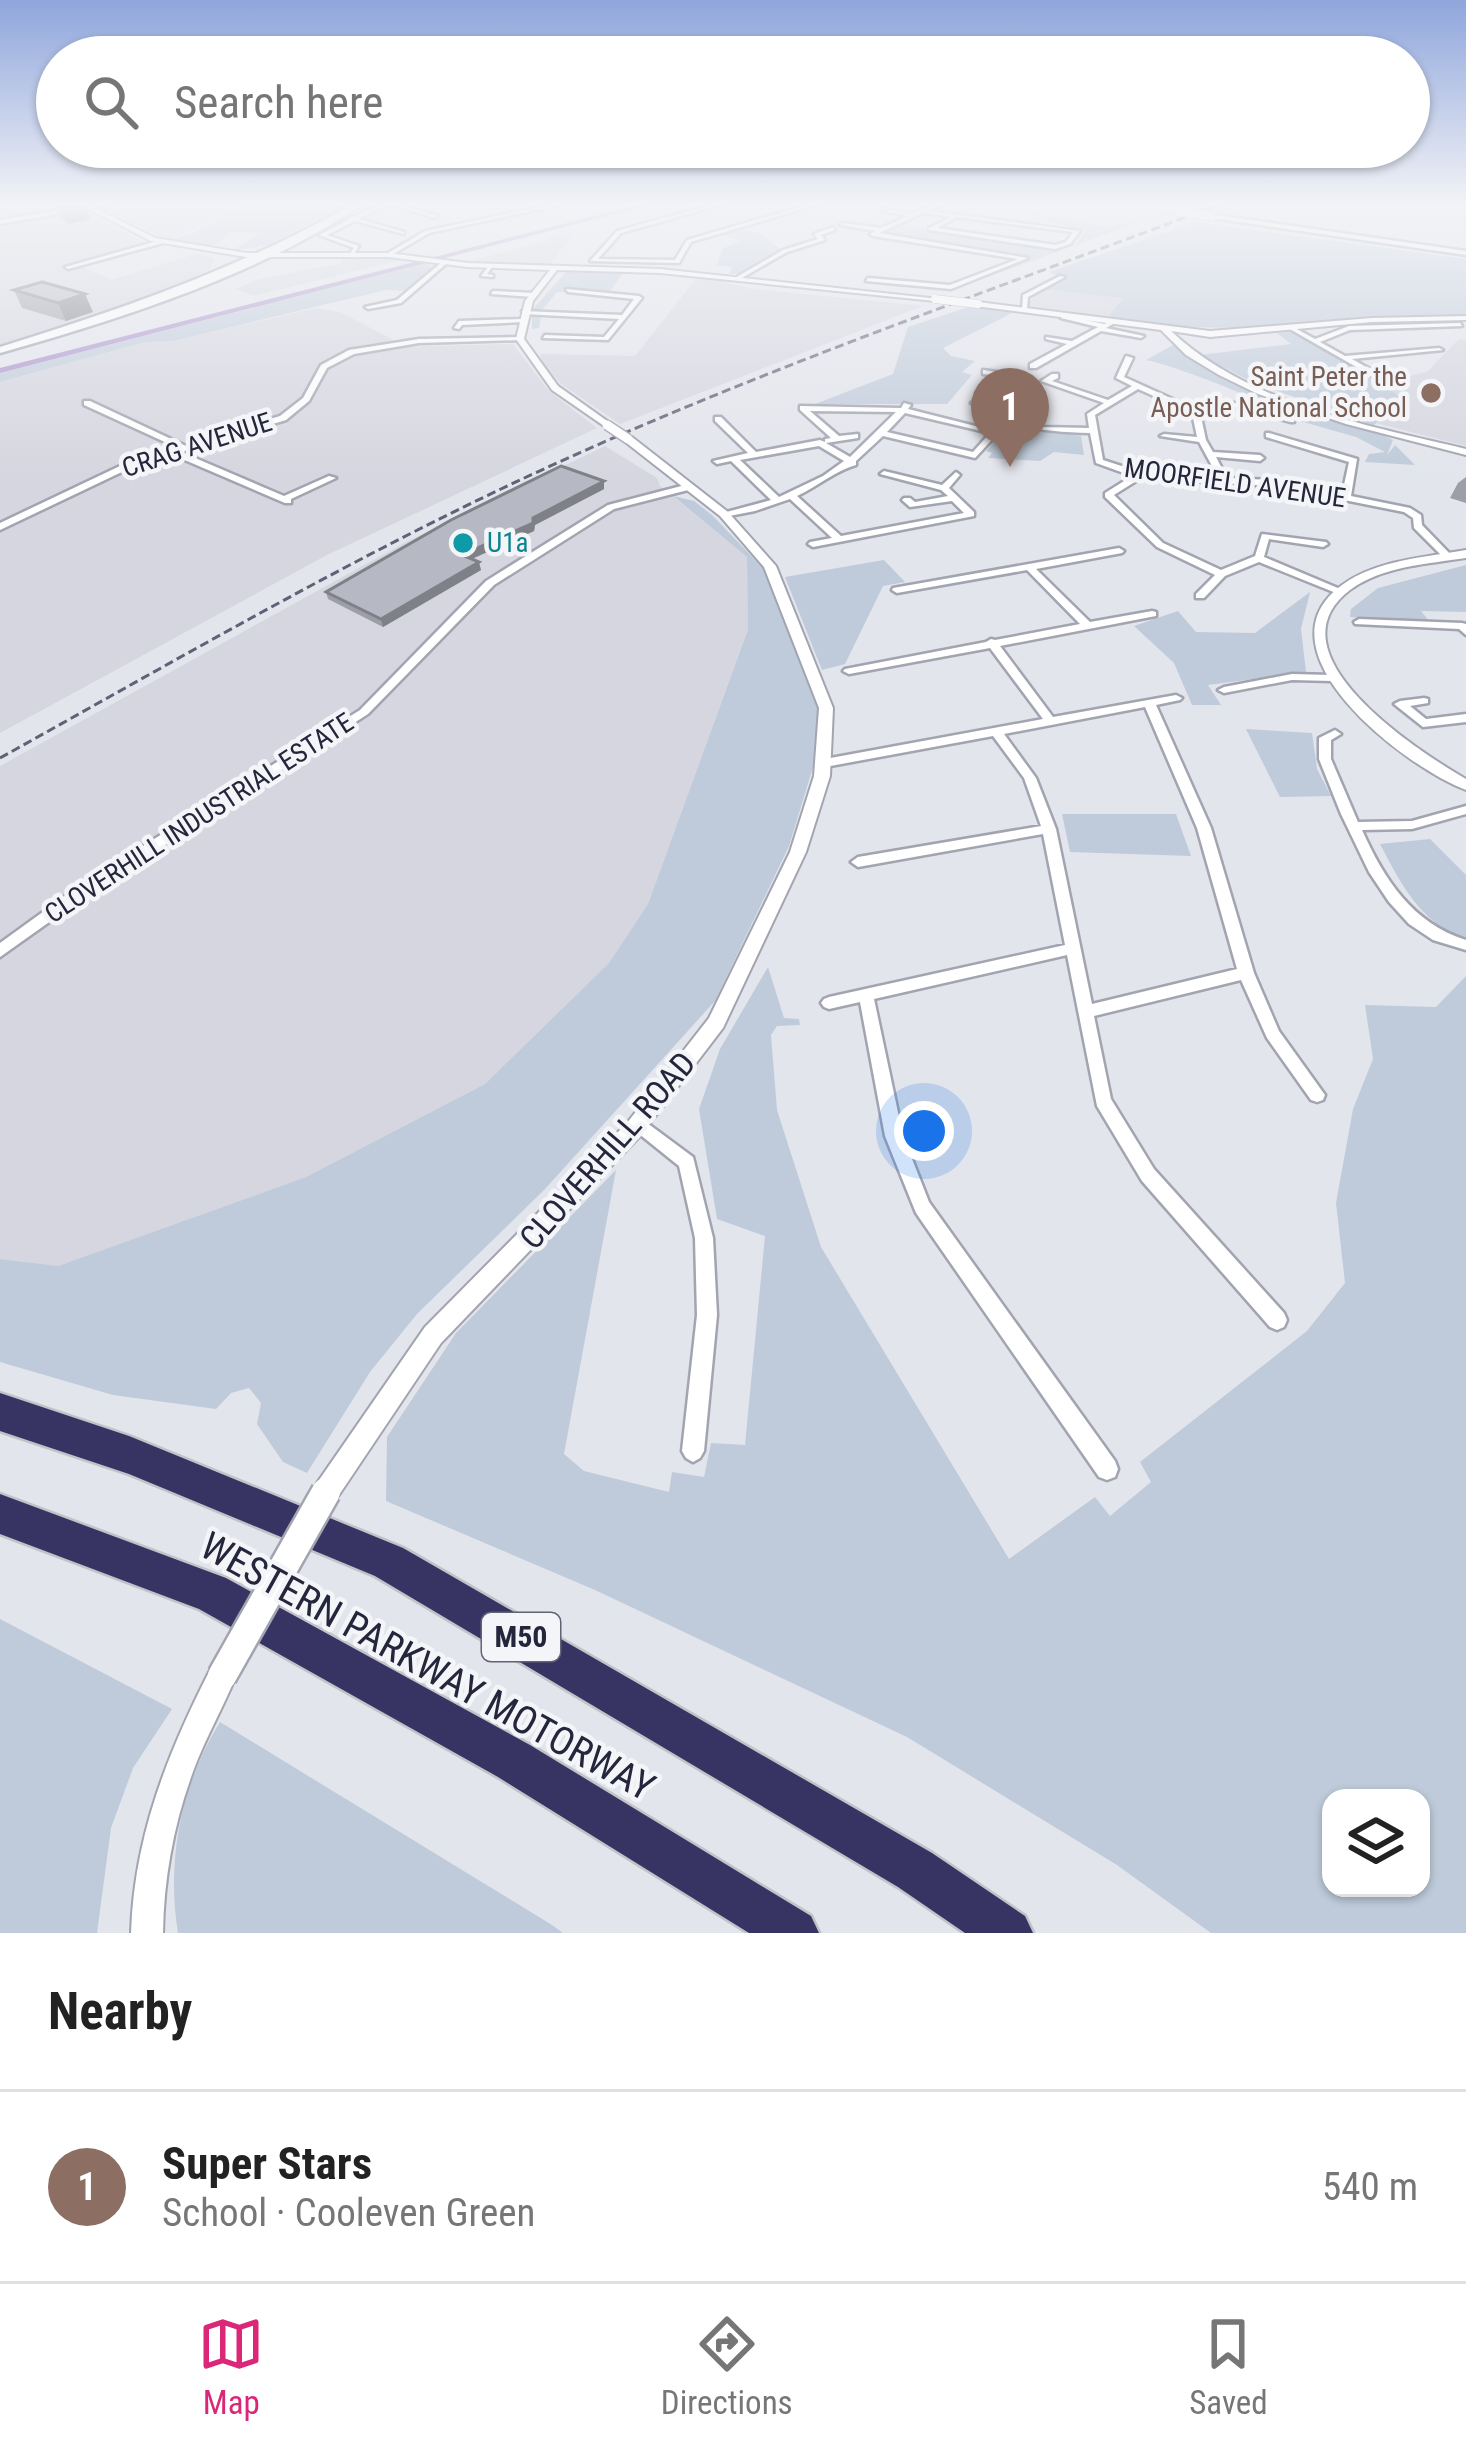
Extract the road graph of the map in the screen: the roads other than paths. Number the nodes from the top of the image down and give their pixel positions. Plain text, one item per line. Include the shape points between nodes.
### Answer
1 (164, 293) edge
2 (407, 293) edge
3 (491, 293) edge
4 (523, 293) edge
5 (605, 293) edge
6 (881, 293) edge
7 (1030, 293) edge
8 (534, 295) joint
9 (478, 305) dead end
10 (368, 307) dead end
11 (1024, 309) junction
12 (522, 316) junction
13 (624, 317) junction
14 (1063, 317) dead end
15 (1463, 322) edge
16 (1106, 326) junction
17 (414, 327) dead end
18 (457, 328) dead end
19 (1291, 328) junction
20 (1165, 330) junction
21 (1141, 336) dead end
22 (545, 337) dead end
23 (1048, 338) dead end
24 (520, 339) junction
25 (1315, 341) junction
26 (408, 342) junction
27 (1075, 344) junction
28 (0, 350) edge
29 (1439, 350) dead end
30 (1404, 351) junction
31 (1129, 358) dead end
32 (1343, 358) junction
33 (1429, 365) dead end
34 (1033, 366) dead end
35 (986, 372) dead end
36 (1055, 376) dead end
37 (1388, 383) dead end
38 (1137, 386) junction
39 (1105, 401) junction
40 (87, 403) dead end
41 (906, 406) junction
42 (1191, 406) junction
43 (1018, 407) dead end
44 (997, 416) junction
45 (718, 419) dead end
46 (1292, 420) dead end
47 (1091, 431) junction
48 (884, 434) junction
49 (1269, 435) dead end
50 (855, 436) dead end
51 (1164, 436) dead end
52 (837, 439) junction
53 (1202, 440) junction
54 (820, 443) junction
55 (179, 450) junction
56 (1466, 452) edge
57 (754, 454) junction
58 (975, 454) junction
59 (1209, 454) junction
60 (733, 458) junction
61 (1260, 458) dead end
62 (717, 460) dead end
63 (853, 463) junction
64 (884, 474) dead end
65 (1139, 475) junction
66 (332, 478) dead end
67 (1225, 481) junction
68 (688, 487) junction
69 (944, 488) junction
70 (792, 496) junction
71 (1346, 497) junction
72 (954, 498) junction
73 (907, 500) dead end
74 (777, 501) junction
75 (724, 514) junction
76 (0, 527) edge
77 (839, 539) junction
78 (1323, 542) dead end
79 (814, 544) dead end
80 (1119, 551) dead end
81 (1466, 554) edge
82 (1448, 557) junction
83 (1259, 558) junction
84 (1028, 566) junction
85 (1221, 574) junction
86 (897, 590) dead end
87 (1340, 591) junction
88 (1200, 596) dead end
89 (1152, 614) dead end
90 (1359, 622) dead end
91 (1087, 625) junction
92 (1466, 632) edge
93 (992, 642) junction
94 (849, 671) dead end
95 (1332, 677) junction
96 (1223, 690) dead end
97 (1176, 698) dead end
98 (1424, 701) dead end
99 (1150, 705) junction
100 (1466, 718) edge
101 (1050, 721) junction
102 (995, 731) junction
103 (1335, 734) dead end
104 (825, 763) junction
105 (1466, 784) edge
106 (1466, 810) edge
107 (1357, 826) junction
108 (1049, 829) junction
109 (858, 862) dead end
110 (1466, 945) edge
111 (1070, 949) junction
112 (0, 951) edge
113 (1246, 973) junction
114 (866, 995) junction
115 (830, 1003) dead end
116 (1084, 1012) junction
117 (1317, 1095) dead end
118 (638, 1124) junction
119 (1277, 1320) dead end
120 (0, 1412) edge
121 (693, 1451) dead end
122 (1107, 1469) dead end
123 (0, 1514) edge
124 (147, 1933) edge
125 (794, 1933) edge
126 (1007, 1933) edge

1 - 28 main road
2 - 10 street
3 - 9 street
4 - 8 street
5 - 13 street via 637,296
6 - 11 street, bridge
7 - 11 street
8 - 12 street
11 - 16 street
12 - 13 street
12 - 18 street
12 - 24 street
13 - 22 street via 606,338
14 - 16 street
15 - 19 street
15 - 25 street via 1349,328
16 - 20 street
16 - 21 street
16 - 27 street
17 - 26 street
19 - 20 street
19 - 25 street
20 - 56 street via 1211,366 1271,393
23 - 27 street
24 - 26 street, CRAG AVENUE
24 - 68 street, CLOVERHILL ROAD, bridge via 556,388
25 - 32 street
26 - 55 street, CRAG AVENUE via 336,358 283,418
27 - 34 street
29 - 30 street
30 - 32 street
30 - 33 street
31 - 38 street via 1118,375
32 - 37 street
35 - 44 street via 1011,376 975,403
36 - 39 street via 1045,381
38 - 39 street
38 - 42 street
39 - 47 street, MOORFIELD AVENUE via 1091,414
40 - 55 street
41 - 48 street
41 - 52 street via 803,408
41 - 58 street via 994,430
42 - 46 street via 1234,405
42 - 53 street
43 - 44 street
44 - 47 street, MOORFIELD AVENUE
45 - 57 street
47 - 65 street, MOORFIELD AVENUE via 1099,461
48 - 58 street
48 - 63 street
49 - 71 street via 1354,461
50 - 52 street
51 - 53 street
52 - 54 street
53 - 59 street
54 - 57 street
54 - 63 street
55 - 66 street via 286,500
55 - 76 street, CRAG AVENUE
57 - 60 street
58 - 69 street
59 - 61 street
59 - 67 street
60 - 62 street
60 - 74 street
63 - 70 street
64 - 69 street
65 - 67 street, MOORFIELD AVENUE
65 - 85 street via 1108,495 1160,545
67 - 71 street, MOORFIELD AVENUE
68 - 75 street, CLOVERHILL ROAD
68 - 112 street, CLOVERHILL INDUSTRIAL ESTATE via 611,507 490,583 364,712
69 - 72 street
70 - 74 street
70 - 77 street
71 - 82 street, MOORFIELD AVENUE via 1413,514
72 - 73 street via 913,506
72 - 77 street via 971,514
74 - 75 street
75 - 104 street, CLOVERHILL ROAD via 770,566 826,708
77 - 79 street
78 - 83 street via 1265,536
80 - 84 street
81 - 82 street
82 - 87 street
83 - 85 street
83 - 87 street
84 - 86 street
84 - 91 street
85 - 88 street
87 - 95 street via 1326,607 1319,638
89 - 91 street
90 - 92 street
91 - 93 street
93 - 94 street
93 - 101 street
95 - 96 street
95 - 105 street via 1412,754
97 - 99 street
98 - 100 street via 1400,704 1423,723
99 - 101 street
99 - 113 street via 1204,828
101 - 102 street
102 - 104 street
102 - 108 street via 1030,778
103 - 107 street via 1325,737 1324,759
104 - 118 street, CLOVERHILL ROAD via 798,852 716,1023
106 - 107 street via 1412,824
107 - 110 street via 1408,916 1428,933
108 - 109 street
108 - 111 street
111 - 114 street
111 - 116 street
113 - 116 street
113 - 117 street via 1273,1034
114 - 115 street
114 - 122 street via 894,1136 922,1207
116 - 119 street via 1103,1101 1148,1175
118 - 121 street via 687,1162 704,1238 707,1315
118 - 124 street, CLOVERHILL ROAD, bridge via 433,1335 326,1492 180,1757 152,1846
120 - 126 highway, WESTERN PARKWAY MOTORWAY / M50 via 129,1455 389,1562 915,1870
123 - 125 highway, WESTERN PARKWAY MOTORWAY via 211,1593 514,1761

